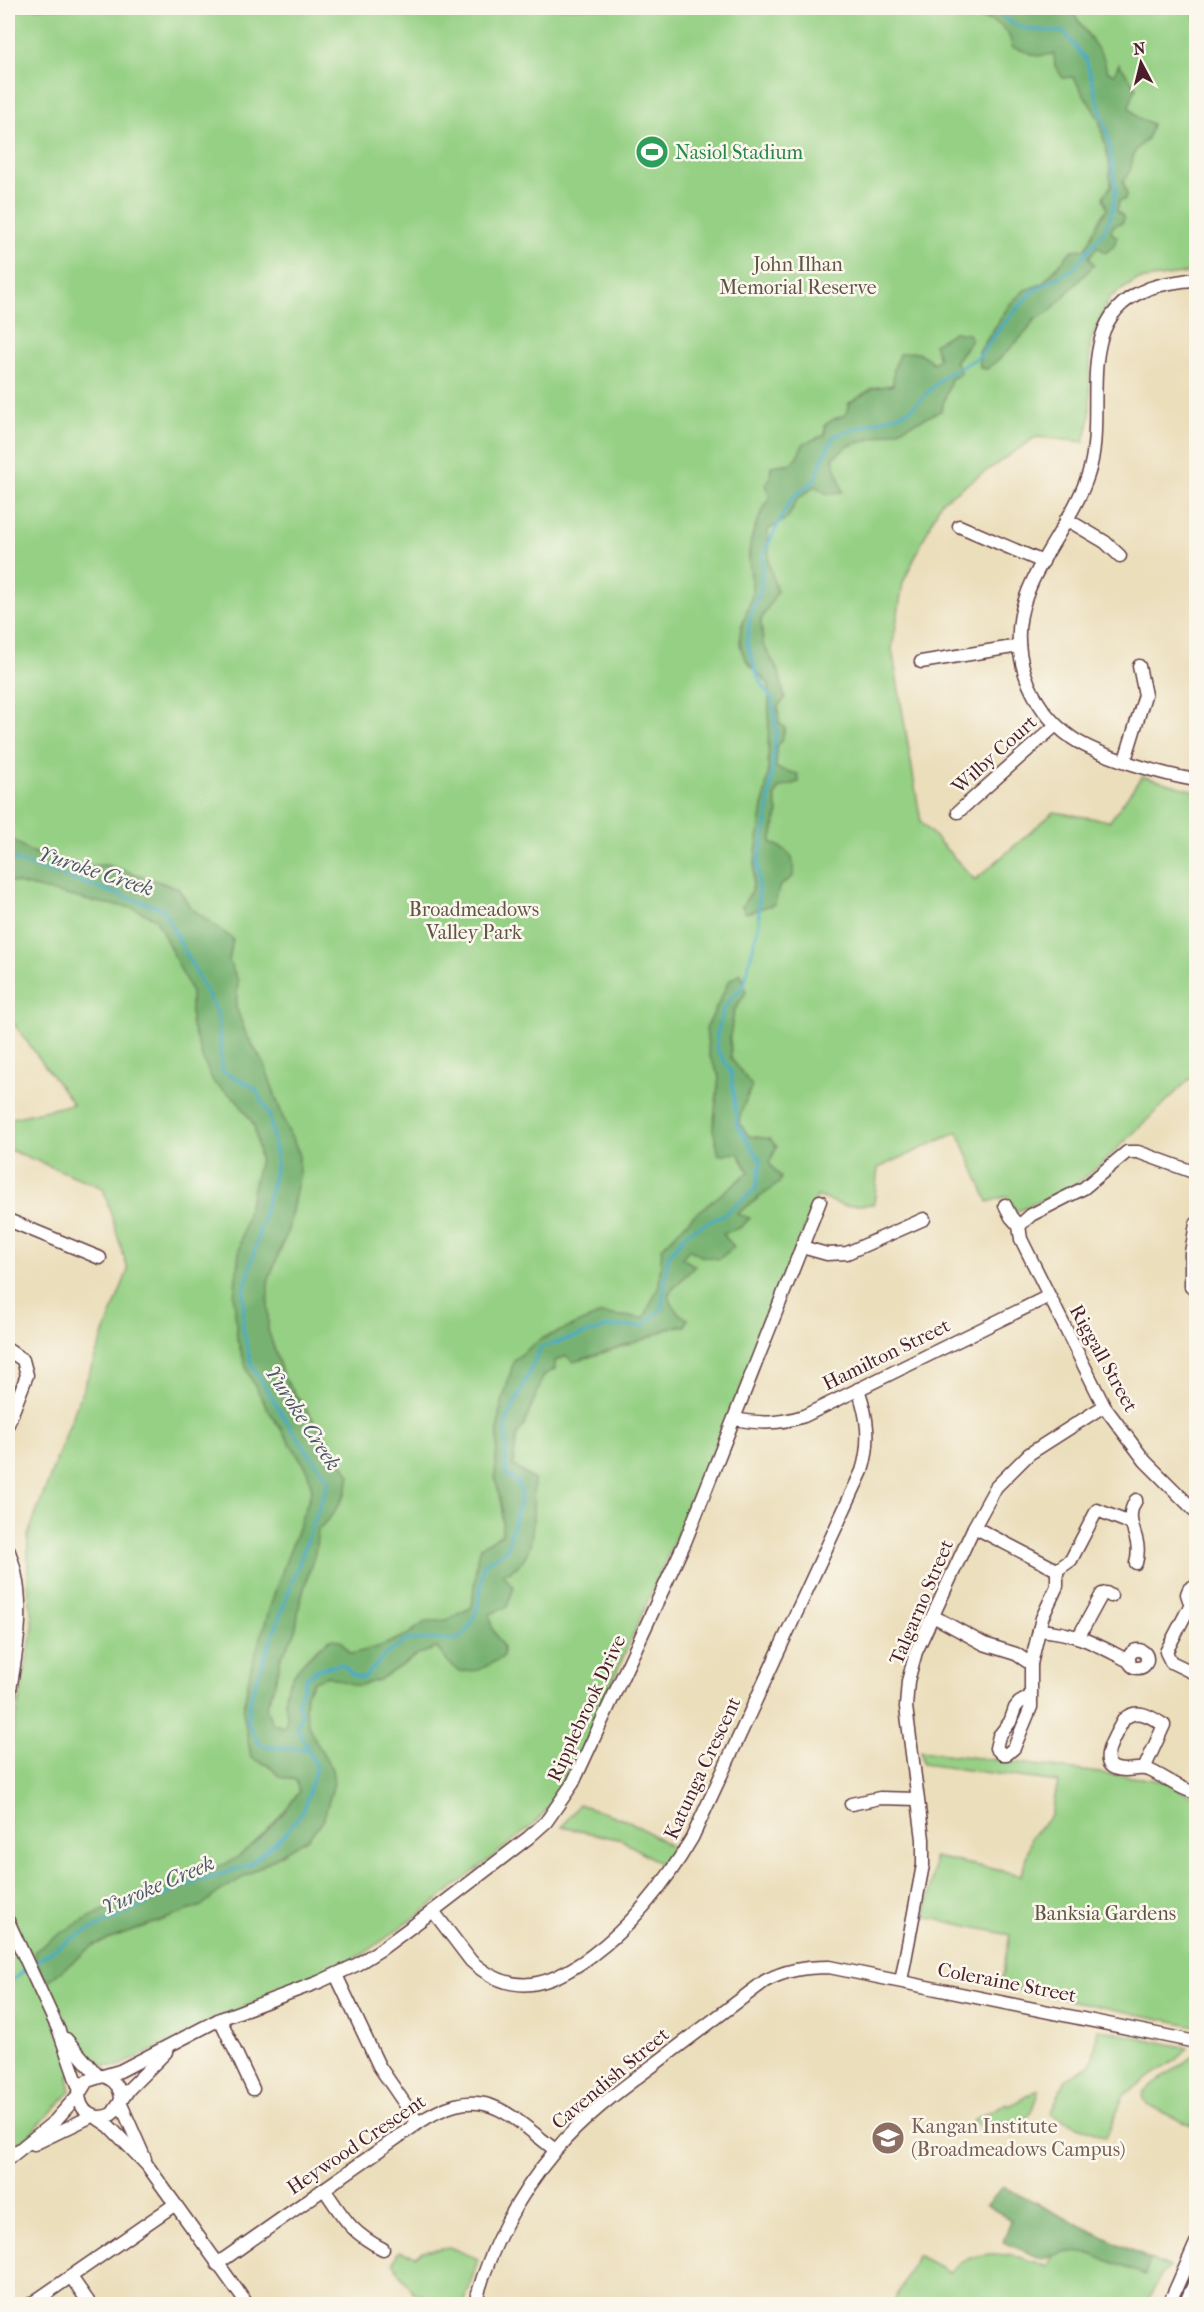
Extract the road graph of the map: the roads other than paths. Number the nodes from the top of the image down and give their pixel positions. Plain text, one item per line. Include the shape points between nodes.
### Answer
1 (1197, 279) edge
2 (1066, 519) junction
3 (959, 526) dead end
4 (1120, 556) dead end
5 (1043, 562) junction
6 (1019, 646) junction
7 (921, 662) dead end
8 (1139, 666) dead end
9 (1056, 724) junction
10 (1125, 760) junction
11 (1197, 780) edge
12 (958, 812) dead end
13 (1197, 1173) edge
14 (820, 1201) dead end
15 (1005, 1205) dead end
16 (924, 1219) dead end
17 (8, 1220) edge
18 (1197, 1224) edge
19 (1019, 1226) junction
20 (802, 1247) junction
21 (100, 1257) dead end
22 (1191, 1287) dead end
23 (1048, 1296) junction
24 (8, 1350) edge
25 (858, 1389) junction
26 (1104, 1406) junction
27 (735, 1419) junction
28 (8, 1424) edge
29 (1136, 1500) dead end
30 (1197, 1512) edge
31 (1130, 1523) junction
32 (974, 1527) junction
33 (8, 1549) edge
34 (1136, 1563) dead end
35 (1057, 1570) junction
36 (1197, 1585) edge
37 (1111, 1596) dead end
38 (1194, 1602) edge
39 (1047, 1608) junction
40 (933, 1616) junction
41 (1039, 1630) junction
42 (1064, 1632) junction
43 (1079, 1636) junction
44 (1129, 1661) dead end
45 (1031, 1664) junction
46 (1197, 1674) edge
47 (1031, 1696) dead end
48 (8, 1701) edge
49 (1144, 1769) junction
50 (1197, 1793) edge
51 (917, 1799) junction
52 (851, 1804) dead end
53 (433, 1911) junction
54 (8, 1921) edge
55 (808, 1967) joint
56 (336, 1975) junction
57 (901, 1981) junction
58 (220, 2019) junction
59 (59, 2031) junction
60 (1197, 2042) edge
61 (173, 2045) junction
62 (101, 2076) junction
63 (253, 2089) dead end
64 (79, 2092) junction
65 (121, 2100) junction
66 (95, 2117) junction
67 (418, 2123) junction
68 (555, 2150) junction
69 (19, 2151) junction
70 (8, 2159) edge
71 (147, 2165) junction
72 (324, 2189) junction
73 (174, 2205) junction
74 (1197, 2243) edge
75 (383, 2249) dead end
76 (217, 2264) junction
77 (71, 2277) junction
78 (1197, 2280) edge
79 (32, 2304) edge
80 (90, 2304) edge
81 (247, 2304) edge
82 (475, 2304) edge
83 (1169, 2304) edge
84 (1185, 2304) edge

1 - 2 street via 1157,286 1134,295 1108,320 1097,353 1092,462
2 - 4 street via 1105,542
2 - 5 street
3 - 5 street
5 - 6 street via 1021,614
6 - 7 street
6 - 9 street via 1035,698
8 - 10 street via 1145,695
9 - 10 street via 1085,745
9 - 12 street, Wilby Court
10 - 11 street
13 - 19 street via 1138,1152 1127,1152 1084,1188 1031,1215
14 - 20 street, Ripplebrook Drive
15 - 19 street, Riggall Street
16 - 20 street via 847,1253 826,1254
17 - 21 street
18 - 22 street via 1191,1253
19 - 23 street, Riggall Street via 1021,1239
20 - 27 street, Ripplebrook Drive
23 - 25 street, Hamilton Street
23 - 26 street, Riggall Street
24 - 28 street via 23,1360 27,1375
25 - 27 street, Hamilton Street via 790,1421 759,1424
25 - 53 street, Katunga Crescent via 868,1431 862,1471 692,1838 650,1902 570,1971 536,1983 511,1983 478,1968
26 - 30 street, Riggall Street via 1145,1461
26 - 32 street, Talgarno Street via 1018,1463 996,1487
27 - 53 street, Ripplebrook Drive via 685,1542 564,1799 528,1838
29 - 31 street
31 - 34 street via 1137,1538
31 - 35 street via 1097,1510 1071,1560
32 - 35 street
32 - 40 street, Talgarno Street
33 - 48 street via 20,1610
35 - 39 street via 1056,1586
36 - 38 street via 1188,1591
37 - 43 street via 1102,1594
38 - 46 street via 1166,1652 1171,1662
39 - 41 street
39 - 42 street
40 - 45 street
40 - 51 street, Talgarno Street via 912,1666 906,1696
41 - 42 street
41 - 45 street
42 - 43 street
43 - 44 street
45 - 47 street
49 - 49 street via 1115,1769 1107,1757 1124,1719 1139,1713 1164,1725
49 - 50 street
51 - 52 street via 880,1798
51 - 57 street, Talgarno Street via 923,1865
53 - 56 street, Ripplebrook Drive via 380,1950
54 - 59 street
55 - 57 street, Coleraine Street via 829,1967
55 - 68 street, Cavendish Street via 765,1981 600,2106
56 - 58 street, Ripplebrook Drive
56 - 67 street via 379,2066
57 - 60 street, Coleraine Street
58 - 61 street, Ripplebrook Drive
58 - 63 street
59 - 62 street
59 - 64 street
61 - 62 street, Ripplebrook Drive via 118,2072
61 - 65 street, Ripplebrook Drive
62 - 64 street via 87,2081
62 - 65 street via 118,2086
64 - 66 street via 82,2108
64 - 69 street via 55,2121
65 - 66 street via 112,2114
65 - 71 street
66 - 69 street
66 - 71 street
67 - 68 street, Heywood Crescent via 451,2106 485,2104 513,2115
67 - 72 street, Heywood Crescent
68 - 82 street, Cavendish Street via 508,2221 488,2263
69 - 70 street
71 - 73 street
72 - 75 street via 351,2228
72 - 76 street, Heywood Crescent
73 - 76 street
73 - 77 street
74 - 83 street
76 - 81 street
77 - 79 street
77 - 80 street
78 - 84 street

